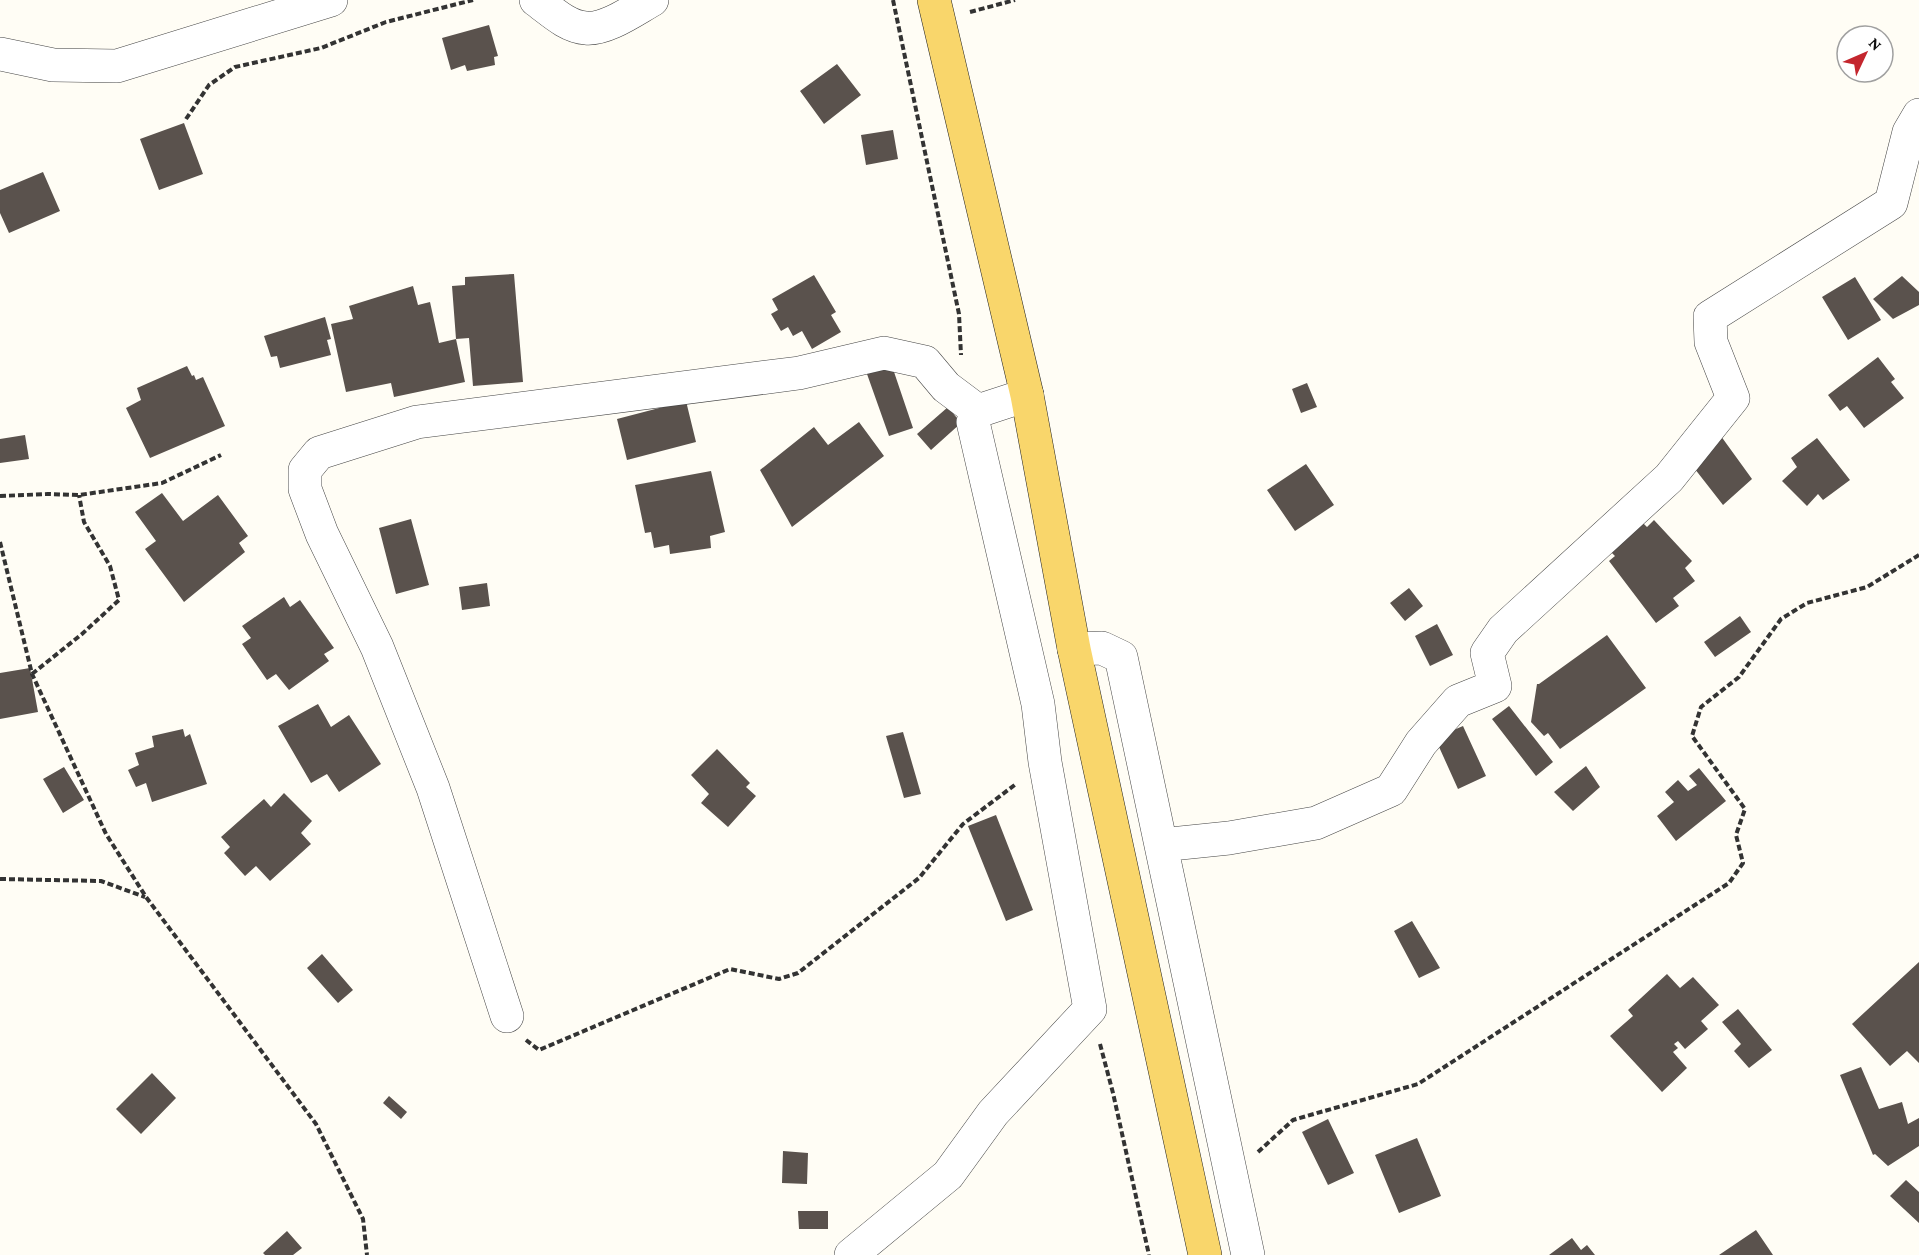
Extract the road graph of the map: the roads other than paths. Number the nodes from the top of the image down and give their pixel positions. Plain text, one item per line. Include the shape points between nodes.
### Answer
1 (331, 0) edge
2 (536, 0) edge
3 (652, 0) edge
4 (936, 10) edge
5 (0, 54) edge
6 (1919, 115) edge
7 (1027, 395) junction
8 (971, 406) junction
9 (1074, 648) junction
10 (1161, 845) junction
11 (507, 1016) road end
12 (851, 1255) edge
13 (1205, 1255) edge
14 (1248, 1255) edge

1 - 5 street via 117,66 53,65
2 - 3 street via 564,21 586,28 609,24
4 - 7 main road
6 - 10 street via 1909,132 1891,203 1710,317 1711,342 1733,398 1670,478 1503,630 1487,653 1495,686 1458,701 1421,743 1391,790 1316,823
7 - 8 street
7 - 9 main road
8 - 11 street via 946,387 926,362 884,353 799,373 417,422 319,453 305,470 304,489 322,534 377,647 434,788
8 - 12 street via 1038,704 1090,1009 993,1113 948,1175
9 - 10 street via 1101,648 1122,657
9 - 13 main road
10 - 14 street

